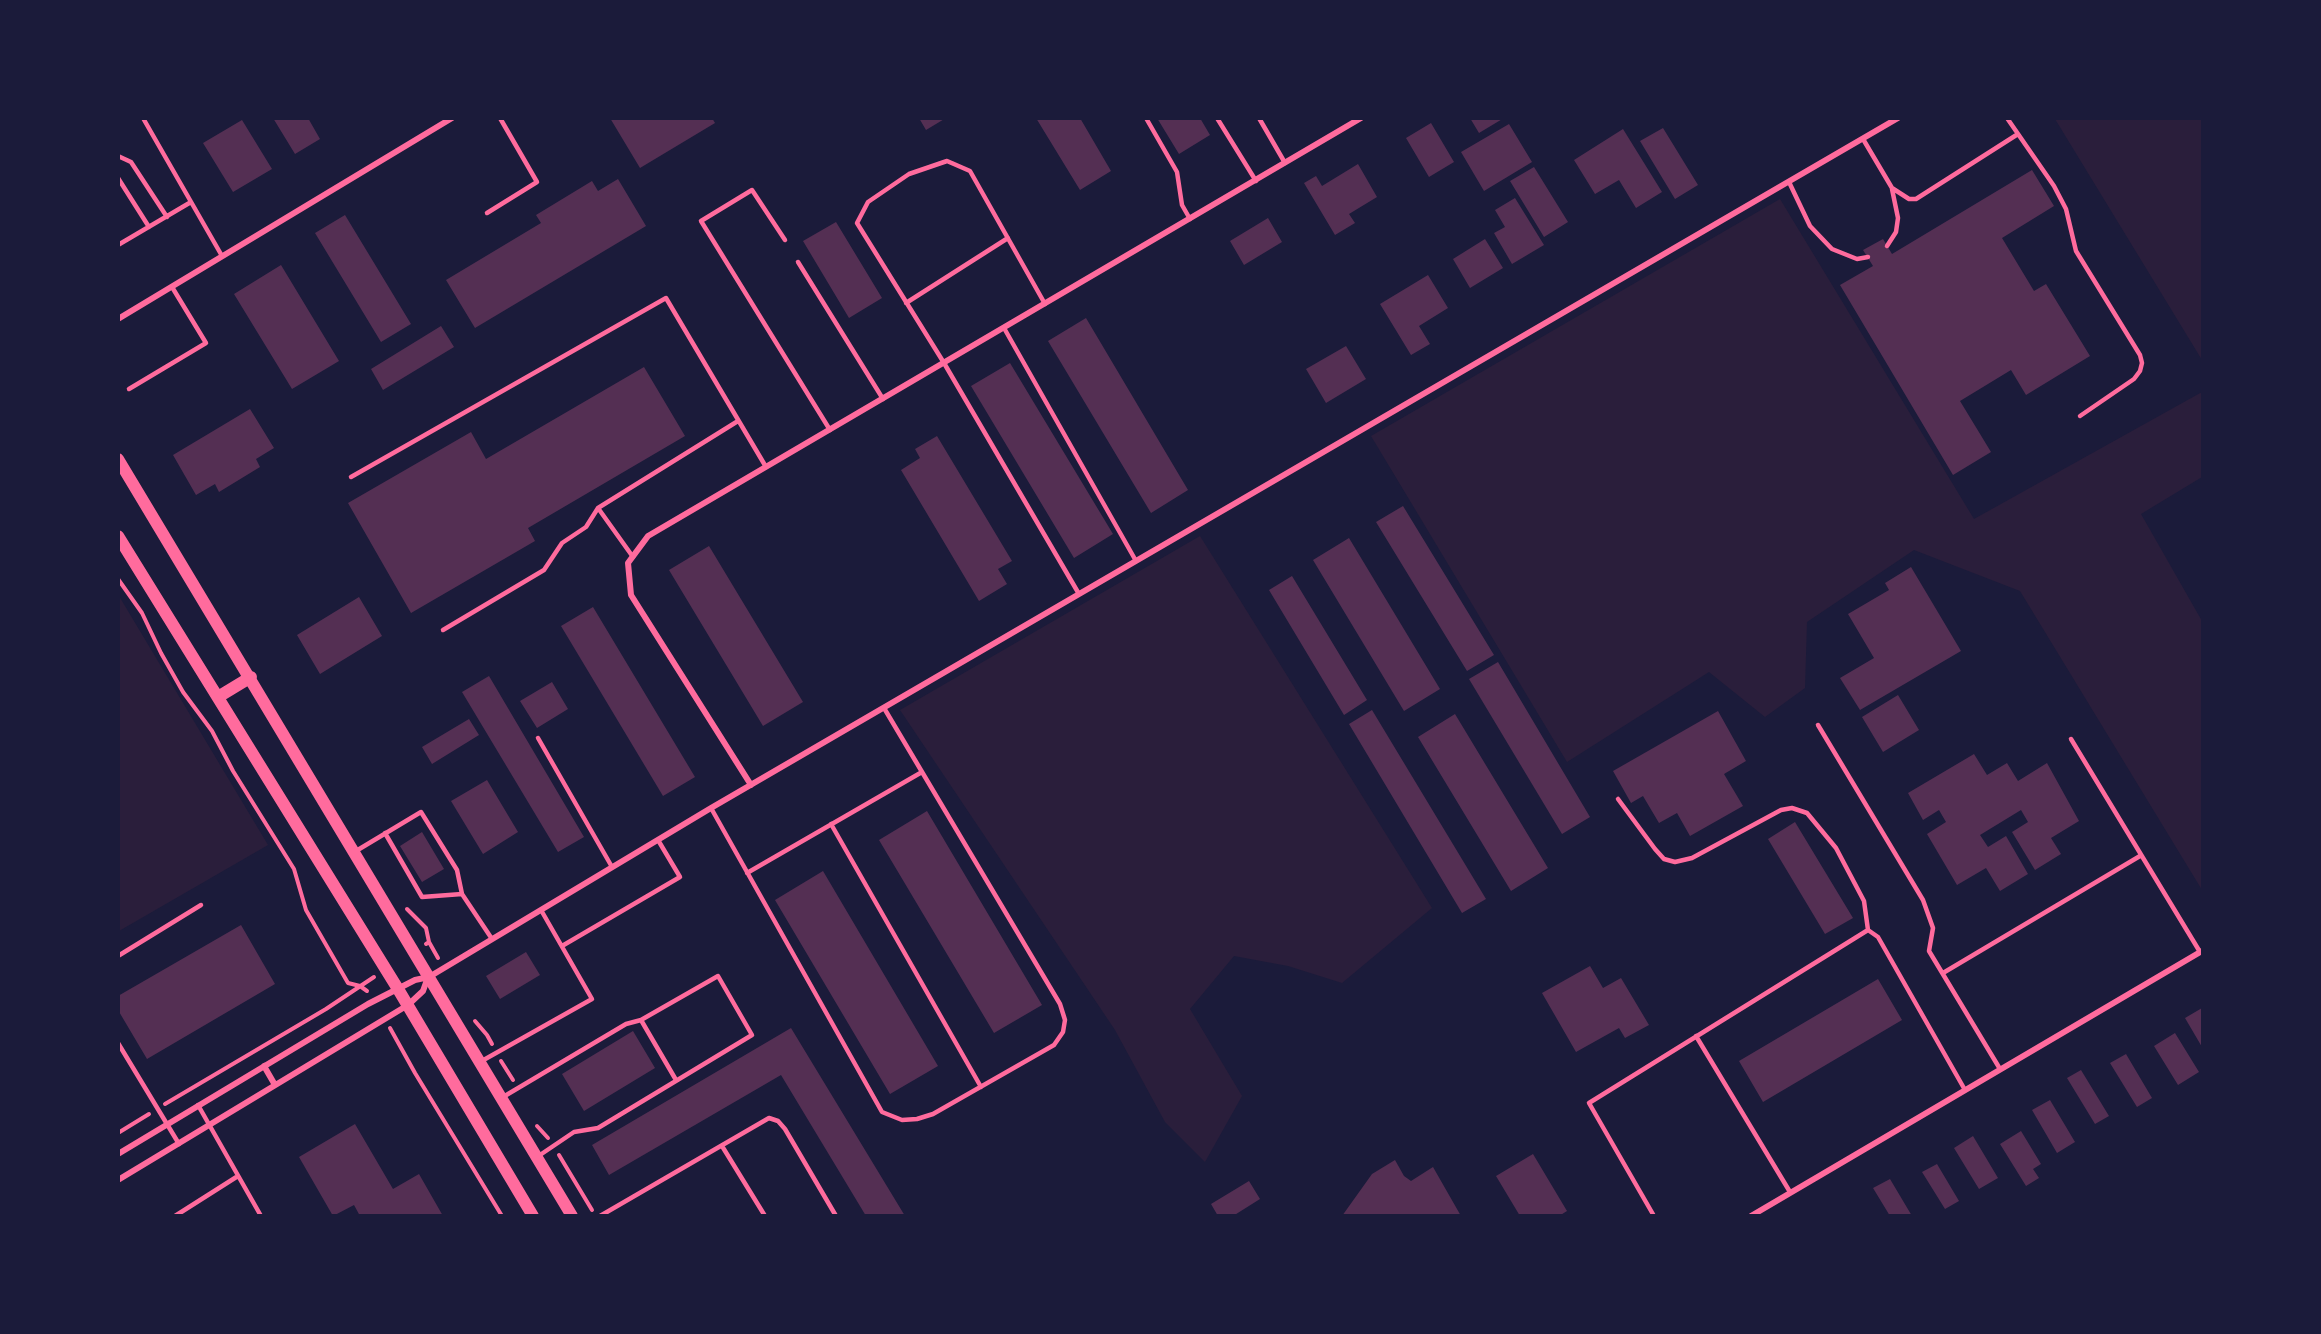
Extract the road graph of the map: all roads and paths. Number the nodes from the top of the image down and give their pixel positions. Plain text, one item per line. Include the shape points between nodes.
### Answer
1 (143, 118) edge
2 (452, 118) edge
3 (500, 118) edge
4 (1146, 118) edge
5 (1217, 118) edge
6 (1259, 118) edge
7 (1361, 118) edge
8 (1898, 118) edge
9 (2007, 118) edge
10 (2018, 134) junction
11 (1863, 139) junction
12 (118, 156) edge
13 (1285, 163) junction
14 (118, 178) edge
15 (1256, 181) junction
16 (1789, 182) junction
17 (1892, 188) junction
18 (192, 202) junction
19 (487, 213) dead end
20 (167, 217) junction
21 (1190, 219) junction
22 (149, 227) junction
23 (1008, 238) junction
24 (785, 240) dead end
25 (118, 245) edge
26 (1887, 246) dead end
27 (222, 256) junction
28 (1868, 257) dead end
29 (798, 262) dead end
30 (172, 287) junction
31 (906, 303) junction
32 (1045, 304) junction
33 (118, 319) edge
34 (1004, 328) junction
35 (944, 363) junction
36 (129, 389) dead end
37 (883, 399) junction
38 (2079, 416) dead end
39 (738, 421) junction
40 (830, 430) junction
41 (118, 459) edge
42 (766, 467) junction
43 (351, 477) dead end
44 (598, 508) junction
45 (118, 536) edge
46 (633, 557) junction
47 (1136, 561) junction
48 (118, 579) edge
49 (1079, 594) junction
50 (443, 630) dead end
51 (251, 677) junction
52 (218, 697) junction
53 (884, 708) junction
54 (1818, 725) dead end
55 (538, 738) dead end
56 (2071, 739) dead end
57 (922, 772) junction
58 (751, 785) junction
59 (1618, 799) dead end
60 (711, 808) junction
61 (831, 824) junction
62 (385, 834) junction
63 (658, 840) junction
64 (355, 852) junction
65 (2140, 856) junction
66 (612, 867) junction
67 (747, 873) junction
68 (462, 894) junction
69 (201, 905) dead end
70 (541, 910) junction
71 (1868, 930) junction
72 (492, 939) junction
73 (562, 946) junction
74 (2201, 951) edge
75 (118, 956) edge
76 (1943, 973) junction
77 (429, 977) junction
78 (398, 989) junction
79 (353, 990) dead end
80 (373, 1001) junction
81 (408, 1005) junction
82 (468, 1015) dead end
83 (384, 1019) junction
84 (641, 1020) junction
85 (1696, 1036) junction
86 (118, 1043) edge
87 (497, 1054) junction
88 (480, 1063) junction
89 (264, 1066) junction
90 (505, 1068) dead end
91 (2000, 1069) junction
92 (676, 1080) junction
93 (275, 1085) junction
94 (981, 1087) junction
95 (1965, 1090) junction
96 (501, 1098) junction
97 (198, 1105) junction
98 (158, 1109) junction
99 (533, 1122) dead end
100 (167, 1124) junction
101 (209, 1125) junction
102 (118, 1133) edge
103 (178, 1144) junction
104 (553, 1146) junction
105 (722, 1146) junction
106 (118, 1154) edge
107 (537, 1157) junction
108 (238, 1176) junction
109 (119, 1179) edge
110 (1790, 1192) junction
111 (175, 1215) edge
112 (261, 1215) edge
113 (502, 1215) edge
114 (533, 1215) edge
115 (572, 1215) edge
116 (595, 1215) edge
117 (600, 1215) edge
118 (765, 1215) edge
119 (836, 1215) edge
120 (1654, 1215) edge
121 (1751, 1215) edge

1 - 18 lane
2 - 27 street
3 - 19 lane via 537,182
4 - 21 lane via 1178,172 1182,205
5 - 15 lane
6 - 13 lane
7 - 13 street
8 - 11 street
9 - 10 lane
10 - 17 lane via 1916,199 1909,200
10 - 38 lane via 2054,186 2066,209 2076,251 2142,363 2134,379
11 - 16 street
11 - 17 lane
12 - 20 lane via 131,162
13 - 15 street
14 - 22 lane
15 - 21 street
16 - 28 lane via 1810,226 1832,249 1857,259
16 - 47 street
17 - 26 lane via 1898,218 1896,232
18 - 20 lane
18 - 27 lane
20 - 22 lane
21 - 32 street
22 - 25 lane
23 - 31 lane
23 - 31 lane via 970,171 947,161 909,174 868,202 857,223
23 - 32 lane
24 - 40 lane via 752,190 700,221
27 - 30 street
29 - 37 lane
30 - 33 street
30 - 36 lane via 206,343
31 - 35 lane
32 - 34 street
34 - 35 street
34 - 47 lane
35 - 37 street
35 - 49 lane
37 - 40 street
39 - 42 lane
39 - 43 lane via 666,298
39 - 44 lane
40 - 42 street
41 - 51 main road
42 - 46 street via 648,536
44 - 46 lane
44 - 50 lane via 586,526 562,543 544,570
45 - 52 main road
46 - 58 street via 628,563 631,595
47 - 49 street
48 - 80 path via 142,613 183,692 212,731 294,869 306,910 348,983 366,990
49 - 53 street
51 - 52 main road
51 - 64 main road
52 - 78 main road
53 - 57 lane
53 - 58 street
54 - 76 lane via 1923,900 1933,928 1929,951
55 - 66 lane
56 - 65 lane
57 - 61 lane
57 - 94 lane via 1065,1020 1063,1032 1054,1045
58 - 60 street
59 - 71 lane via 1664,859 1675,862 1692,858 1781,810 1792,808 1807,813 1836,849 1864,901
60 - 63 street
60 - 67 lane
61 - 67 lane
61 - 94 lane
62 - 64 lane
62 - 68 lane via 423,897
62 - 68 lane via 421,812 456,870
63 - 66 street
63 - 73 lane via 680,877
64 - 77 main road
65 - 74 lane
65 - 76 lane
66 - 70 street
67 - 94 lane via 882,1112 902,1120 917,1119
68 - 72 lane
69 - 75 lane
70 - 72 street
70 - 73 lane
71 - 85 lane
71 - 95 lane via 1878,937
72 - 77 street
73 - 87 lane via 592,999
74 - 91 street
76 - 91 lane
77 - 78 street
77 - 81 street via 423,992
77 - 88 main road
78 - 80 street
78 - 81 main road
79 - 98 path
80 - 89 street
81 - 83 street
81 - 114 main road
82 - 87 path via 487,1035
83 - 93 street
83 - 113 path
84 - 92 lane
84 - 92 lane via 718,976 752,1035
84 - 96 lane via 626,1024
85 - 110 lane
85 - 120 lane via 1589,1103
86 - 98 lane
87 - 88 lane
87 - 90 path
88 - 96 main road
89 - 93 street
89 - 97 street
91 - 95 street
92 - 104 lane via 598,1128 574,1132
93 - 101 street
95 - 110 street
96 - 107 main road
97 - 100 street
97 - 101 lane
98 - 100 lane
98 - 102 path
99 - 104 path
100 - 103 lane
100 - 106 street
101 - 103 street
101 - 108 lane
103 - 109 street
104 - 107 lane
104 - 116 path
105 - 117 lane
105 - 118 lane
105 - 119 lane via 760,1122 769,1118 778,1121
107 - 115 main road
108 - 111 lane
108 - 112 lane
110 - 121 street

